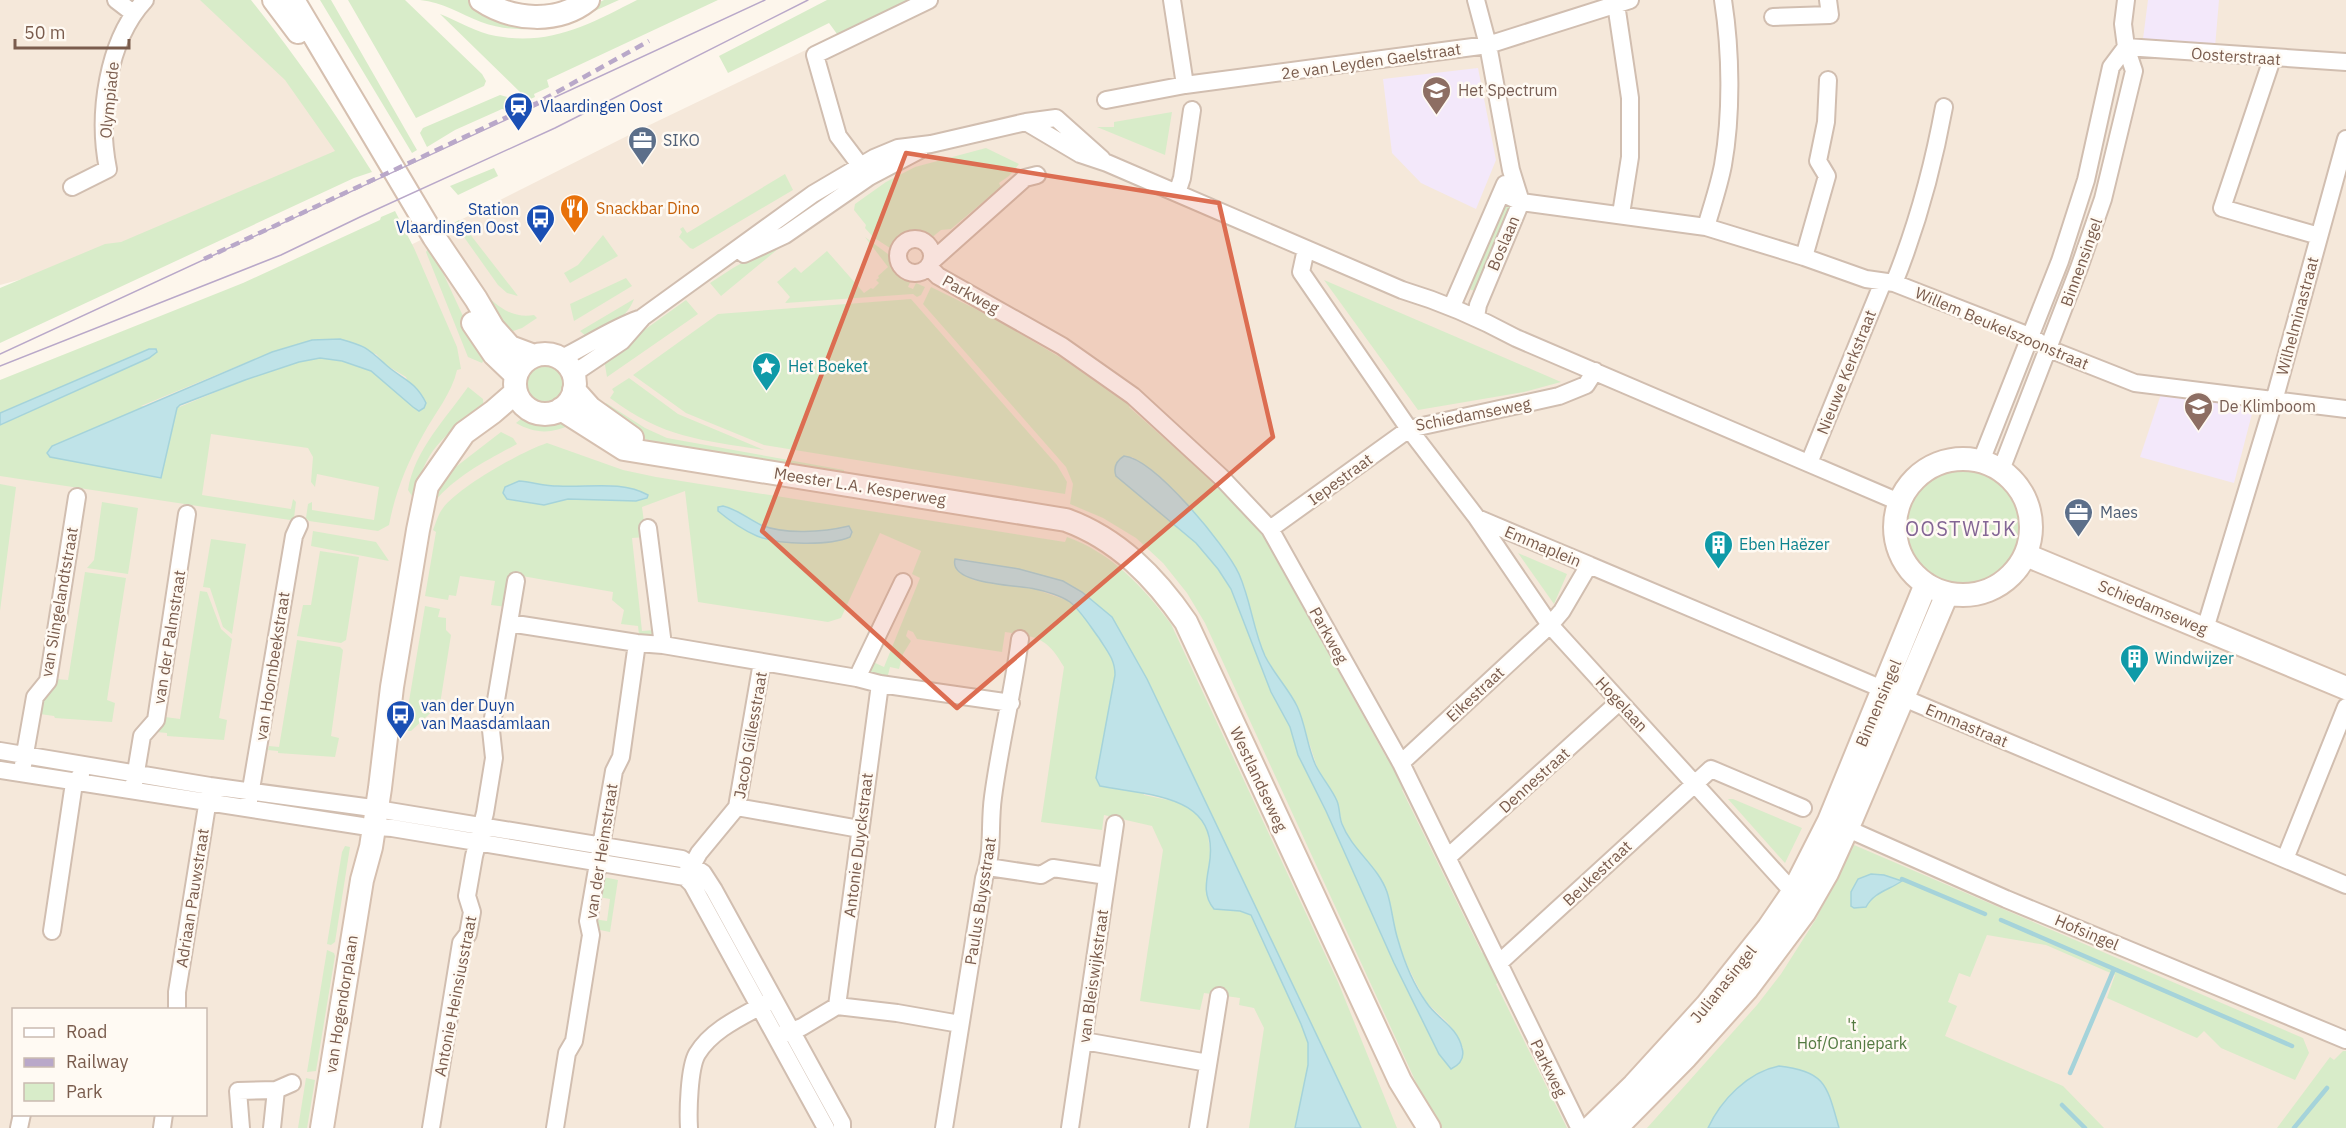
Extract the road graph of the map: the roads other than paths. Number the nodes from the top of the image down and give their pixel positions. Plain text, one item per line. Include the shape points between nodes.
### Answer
1 (116, 0) edge
2 (145, 0) edge
3 (274, 0) edge
4 (293, 0) edge
5 (481, 0) edge
6 (588, 0) edge
7 (929, 0) edge
8 (1173, 0) edge
9 (1476, 0) edge
10 (1723, 0) edge
11 (1828, 0) edge
12 (2126, 0) edge
13 (1623, 2) edge
14 (133, 14) junction
15 (1773, 17) dead end
16 (1488, 45) junction
17 (2126, 47) junction
18 (2272, 59) junction
19 (2346, 62) edge
20 (335, 72) junction
21 (1828, 80) dead end
22 (1185, 85) junction
23 (1106, 100) dead end
24 (1944, 107) dead end
25 (1192, 110) dead end
26 (2346, 140) edge
27 (1511, 170) junction
28 (865, 171) junction
29 (1037, 175) dead end
30 (72, 187) dead end
31 (1177, 193) junction
32 (1501, 193) junction
33 (813, 194) junction
34 (1521, 202) junction
35 (816, 212) junction
36 (1621, 214) junction
37 (1706, 227) junction
38 (2319, 236) junction
39 (434, 237) junction
40 (1305, 249) junction
41 (1804, 257) junction
42 (707, 272) junction
43 (1888, 282) junction
44 (1452, 306) junction
45 (1476, 317) junction
46 (2032, 337) junction
47 (2049, 349) junction
48 (534, 356) junction
49 (569, 374) junction
50 (1590, 378) junction
51 (520, 392) junction
52 (2274, 401) junction
53 (561, 409) junction
54 (2346, 409) edge
55 (1409, 429) junction
56 (653, 453) junction
57 (1981, 461) junction
58 (1809, 463) junction
59 (2001, 470) junction
60 (77, 497) dead end
61 (1899, 502) junction
62 (187, 514) dead end
63 (1477, 518) junction
64 (1066, 520) joint
65 (299, 525) dead end
66 (648, 528) dead end
67 (1270, 529) junction
68 (2026, 555) junction
69 (1589, 565) junction
70 (516, 580) dead end
71 (903, 582) dead end
72 (1926, 584) junction
73 (1947, 594) junction
74 (509, 623) junction
75 (1550, 625) junction
76 (2205, 629) junction
77 (1020, 639) dead end
78 (637, 644) junction
79 (663, 645) junction
80 (762, 662) junction
81 (857, 678) junction
82 (880, 684) junction
83 (2346, 688) edge
84 (1893, 694) junction
85 (1619, 702) junction
86 (1011, 703) junction
87 (2346, 707) edge
88 (0, 751) edge
89 (24, 755) junction
90 (1401, 764) junction
91 (83, 765) junction
92 (0, 770) edge
93 (21, 774) junction
94 (135, 782) junction
95 (1695, 782) junction
96 (74, 783) junction
97 (210, 786) junction
98 (250, 792) junction
99 (207, 803) junction
100 (737, 807) junction
101 (248, 808) junction
102 (1803, 808) dead end
103 (369, 817) junction
104 (1115, 824) dead end
105 (1838, 825) junction
106 (860, 829) junction
107 (480, 835) junction
108 (600, 854) junction
109 (1448, 857) junction
110 (2285, 859) junction
111 (988, 867) junction
112 (689, 871) junction
113 (1107, 876) junction
114 (2346, 885) edge
115 (1803, 896) junction
116 (52, 931) dead end
117 (1499, 963) junction
118 (1219, 996) dead end
119 (767, 1003) junction
120 (837, 1006) junction
121 (177, 1008) edge
122 (960, 1024) junction
123 (784, 1034) junction
124 (2345, 1036) edge
125 (1084, 1041) junction
126 (1208, 1063) junction
127 (1400, 1081) junction
128 (292, 1083) dead end
129 (276, 1090) junction
130 (241, 1128) edge
131 (272, 1128) edge
132 (322, 1128) edge
133 (430, 1128) edge
134 (555, 1128) edge
135 (688, 1128) edge
136 (826, 1128) edge
137 (842, 1128) edge
138 (944, 1128) edge
139 (1070, 1128) edge
140 (1198, 1128) edge
141 (1411, 1128) edge
142 (1429, 1128) edge
143 (1582, 1128) edge
144 (1590, 1128) edge
145 (1616, 1128) edge

1 - 14 street
2 - 14 street, Olympiade
3 - 20 street
4 - 20 street
5 - 6 street via 517,16 560,15
7 - 28 street via 815,55 838,136
8 - 22 street
9 - 16 street, Boslaan
10 - 37 street via 1728,107 1723,164
11 - 15 street via 1830,15
12 - 17 street, Binnensingel
13 - 16 street, 2e van Leyden Gaelstraat
13 - 36 street via 1630,157
14 - 30 street, Olympiade via 120,37 108,85 108,169
16 - 22 street, 2e van Leyden Gaelstraat
16 - 27 street, Boslaan
17 - 18 street, Oosterstraat
17 - 46 street, Binnensingel via 2111,67 2086,180
17 - 47 street, Binnensingel via 2134,71 2103,199
18 - 19 street, Oosterstraat
18 - 38 street via 2222,208
20 - 39 street
21 - 41 street via 1826,122 1818,161 1827,176
22 - 23 street, 2e van Leyden Gaelstraat
24 - 43 street, Nieuwe Kerkstraat via 1918,216
25 - 31 street
26 - 38 street, Wilhelminastraat
27 - 32 street, Boslaan
27 - 34 street, Boslaan
28 - 31 street via 931,144 1056,118 1107,163
28 - 33 street
28 - 35 street
29 - 67 street, Parkweg via 1024,178 930,264 938,276 1062,346 1133,396 1221,477
31 - 40 street
32 - 34 street, Willem Beukelszoonstraat
32 - 44 street, Boslaan
33 - 35 street
33 - 42 street
34 - 36 street, Willem Beukelszoonstraat
34 - 45 street, Boslaan
35 - 42 street via 785,235
36 - 37 street, Willem Beukelszoonstraat
37 - 41 street, Willem Beukelszoonstraat
38 - 52 street, Wilhelminastraat
39 - 48 street via 493,328 510,347
39 - 51 street via 463,305
40 - 44 street via 1402,290
40 - 55 street, Schiedamseweg via 1301,272
41 - 43 street, Willem Beukelszoonstraat via 1866,279
42 - 49 street via 643,317 622,340
43 - 46 street, Willem Beukelszoonstraat
43 - 58 street, Nieuwe Kerkstraat
44 - 45 street
45 - 50 street
46 - 47 street, Willem Beukelszoonstraat
46 - 57 street, Binnensingel
47 - 52 street, Willem Beukelszoonstraat via 2135,383
47 - 59 street, Binnensingel
48 - 49 street via 547,355
48 - 51 street via 523,364
49 - 53 street via 570,401
49 - 56 street, Meester L.A. Kesperweg via 590,408
50 - 55 street, Schiedamseweg via 1559,396
50 - 58 street
51 - 53 street via 545,414
51 - 103 street, van Hogendorplaan via 502,424 472,446 454,449 427,486
52 - 54 street, Willem Beukelszoonstraat
52 - 76 street, Wilhelminastraat
53 - 56 street, Meester L.A. Kesperweg via 624,449
55 - 63 street, Emmaplein
55 - 67 street, Iepestraat
56 - 64 street, Meester L.A. Kesperweg
57 - 59 street
57 - 61 street via 1953,459 1931,466 1913,480
58 - 61 street
59 - 68 street via 2022,492 2030,513
60 - 89 street, van Slingelandtstraat via 48,681 35,698
61 - 72 street via 1895,520 1897,546 1908,567
62 - 94 street, van der Palmstraat via 156,720 142,736
63 - 69 street, Emmaplein
63 - 75 street, Emmaplein
64 - 127 street, Westlandseweg via 1108,539 1129,556 1186,622
65 - 98 street, van Hoornbeekstraat
66 - 79 street
67 - 90 street, Parkweg
68 - 73 street via 2011,577 1996,587 1973,595
68 - 76 street, Schiedamseweg
69 - 75 street, Emmaplein
69 - 84 street, Emmastraat
70 - 74 street, Antonie Heinsiusstraat
71 - 81 street
72 - 73 street
72 - 84 street, Binnensingel
73 - 84 street, Binnensingel
74 - 78 street
74 - 107 street, Antonie Heinsiusstraat via 491,730 494,758
75 - 85 street, Hogelaan
75 - 90 street, Eikestraat
76 - 83 street, Schiedamseweg
77 - 86 street, Paulus Buysstraat
78 - 79 street
78 - 108 street, van der Heimstraat via 621,757 614,771
79 - 80 street
80 - 81 street
80 - 100 street, Jacob Gillesstraat
81 - 82 street
82 - 86 street
82 - 106 street, Antonie Duyckstraat
84 - 105 street, Binnensingel
84 - 110 street, Emmastraat
85 - 95 street, Hogelaan
85 - 109 street, Dennestraat
86 - 111 street, Paulus Buysstraat via 994,789
87 - 110 street
88 - 89 street
89 - 91 street
89 - 93 street, van Slingelandtstraat
90 - 109 street, Parkweg
91 - 94 street
91 - 96 street
92 - 93 street
93 - 96 street
94 - 96 street
94 - 97 street
94 - 99 street
95 - 102 street via 1711,769
95 - 115 street, Hogelaan
95 - 117 street, Beukestraat
96 - 116 street
97 - 98 street
97 - 99 street, Adriaan Pauwstraat
98 - 101 street, van Hoornbeekstraat
98 - 103 street
99 - 101 street
99 - 121 street, Adriaan Pauwstraat
100 - 106 street, Jacob Gillesstraat
100 - 112 street, Jacob Gillesstraat
101 - 103 street
103 - 107 street
103 - 132 street, van Hogendorplaan
104 - 113 street, van Bleiswijkstraat
105 - 115 street, Julianasingel
105 - 124 street, Hofsingel via 2006,899
106 - 120 street, Antonie Duyckstraat
107 - 108 street
107 - 133 street, Antonie Heinsiusstraat via 467,896 472,912 468,934 461,943
108 - 112 street via 682,859
108 - 134 street, van der Heimstraat via 574,1041 567,1053
109 - 117 street, Parkweg
110 - 114 street, Emmastraat
111 - 113 street via 1041,875 1053,868
111 - 122 street, Paulus Buysstraat
112 - 119 street via 703,873 714,890
113 - 125 street, van Bleiswijkstraat
115 - 144 street, Julianasingel via 1769,927 1706,1006
115 - 145 street, Julianasingel via 1792,931 1747,989
117 - 143 street, Parkweg
118 - 126 street
119 - 123 street
119 - 135 street via 714,1034 696,1056
120 - 122 street
120 - 123 street
122 - 138 street, Paulus Buysstraat
123 - 136 street
123 - 137 street
125 - 126 street
125 - 139 street, van Bleiswijkstraat
126 - 140 street
127 - 141 street, Westlandseweg
127 - 142 street, Westlandseweg
128 - 129 street
129 - 130 street via 238,1091
129 - 131 street

